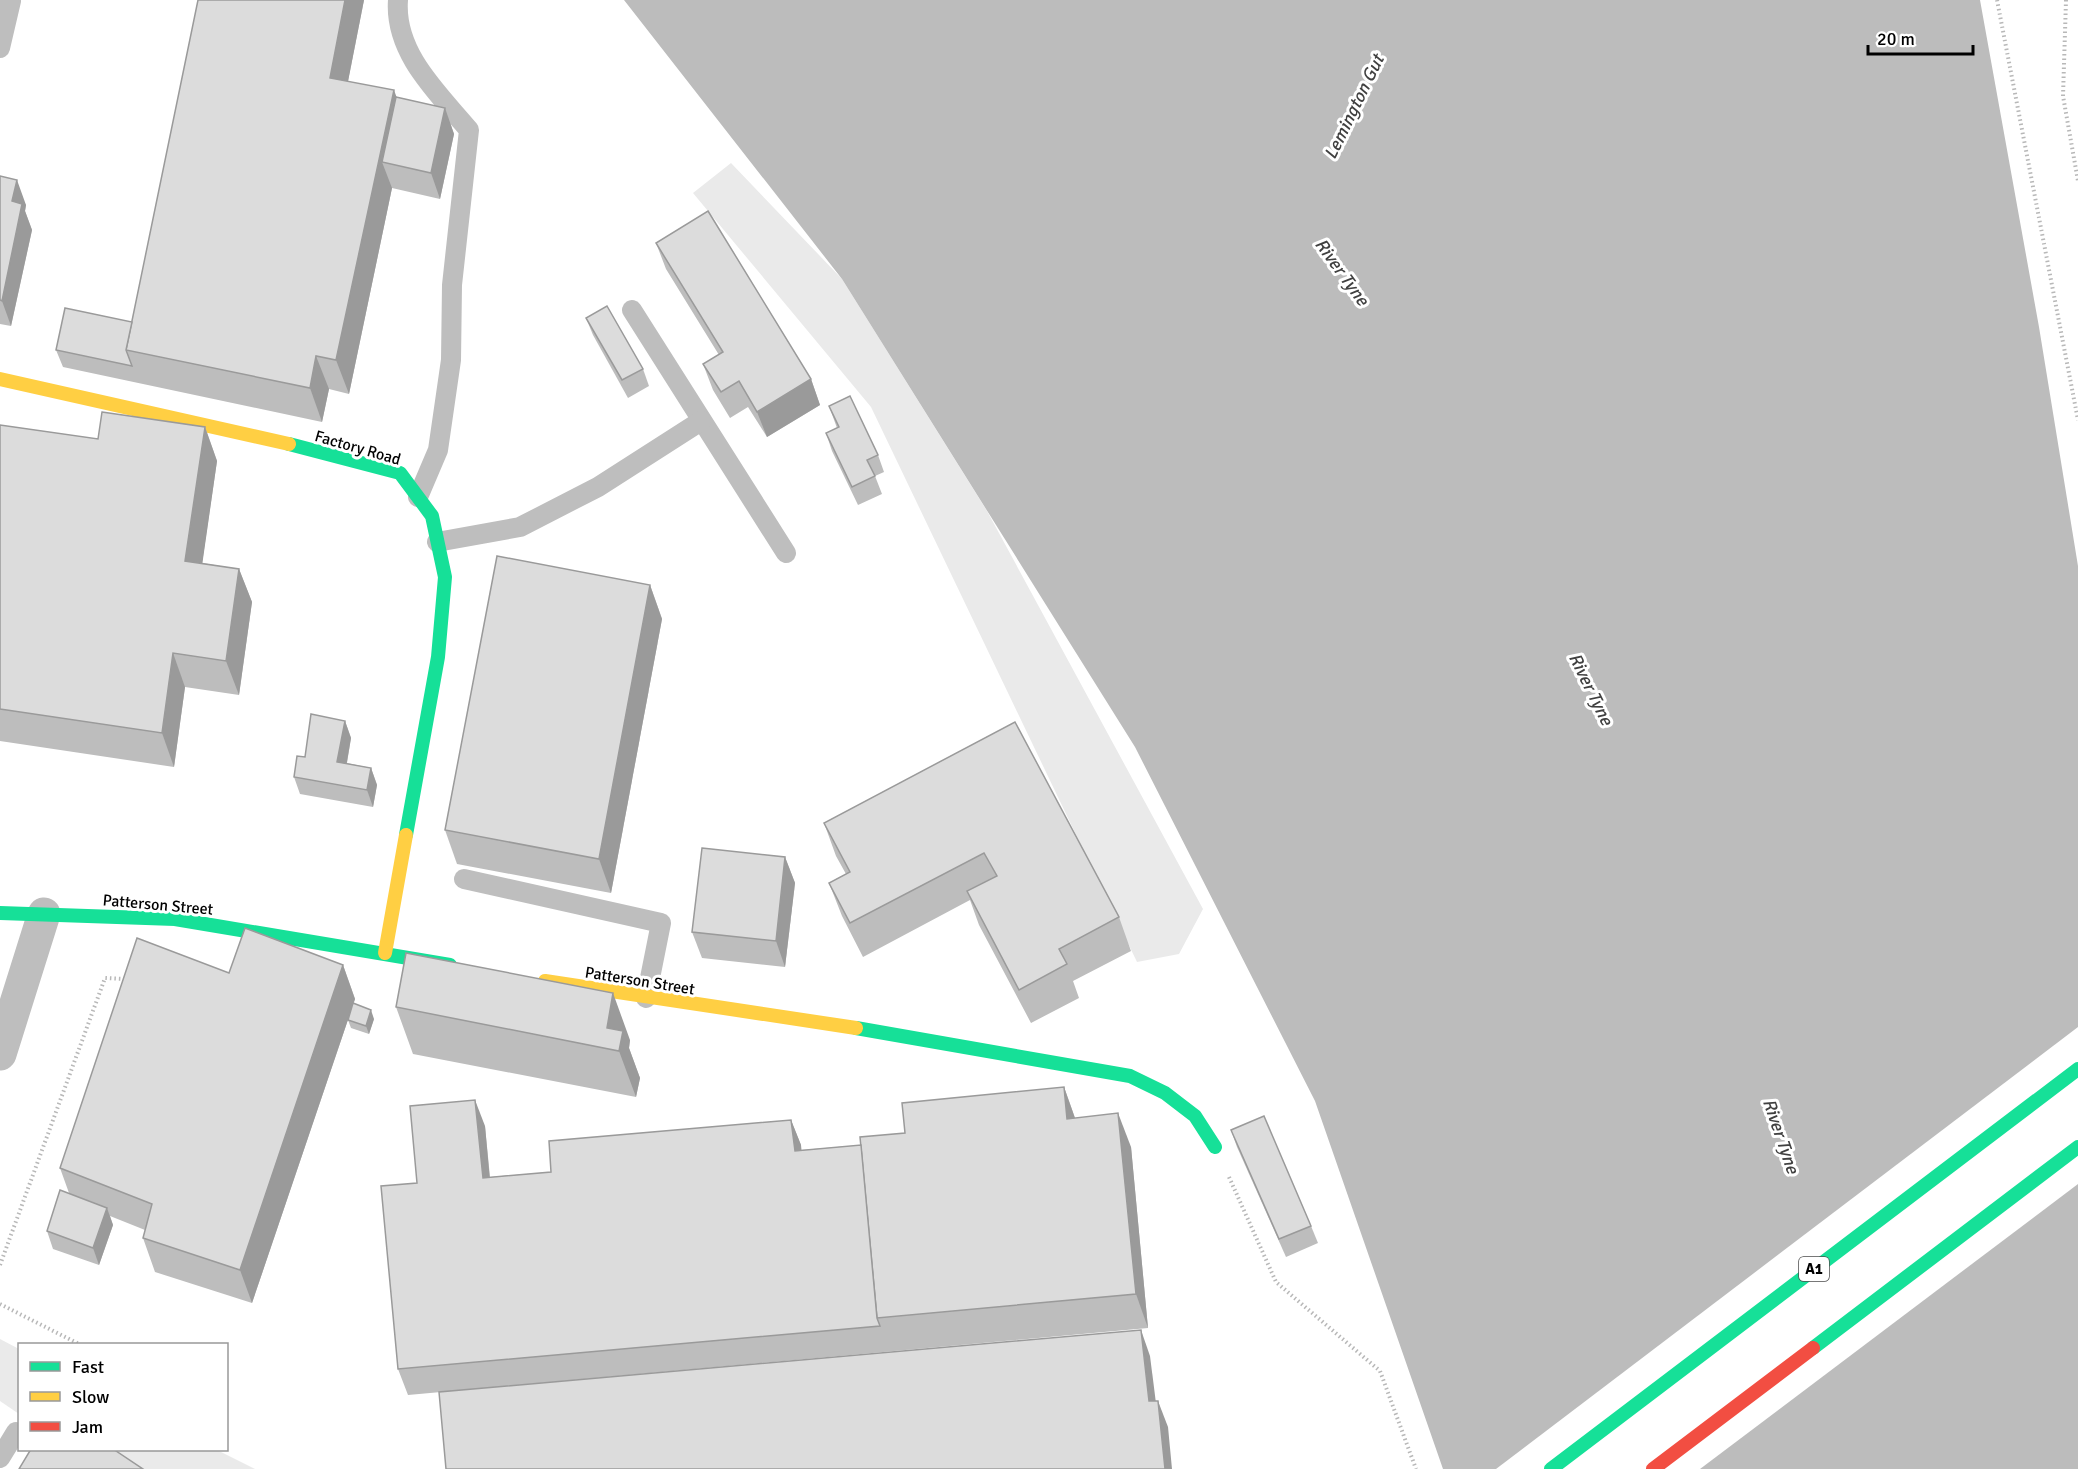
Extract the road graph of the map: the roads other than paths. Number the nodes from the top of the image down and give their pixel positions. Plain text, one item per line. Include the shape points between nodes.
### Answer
1 (9, 0) edge
2 (398, 0) edge
3 (0, 48) edge
4 (632, 310) dead end
5 (0, 379) edge
6 (701, 421) junction
7 (418, 497) junction
8 (437, 542) junction
9 (786, 553) dead end
10 (464, 879) dead end
11 (0, 913) edge
12 (44, 914) junction
13 (385, 953) junction
14 (467, 968) edge
15 (536, 980) edge
16 (646, 998) junction
17 (0, 1054) edge
18 (2078, 1069) edge
19 (1215, 1147) road end
20 (2078, 1147) edge
21 (16, 1432) dead end
22 (0, 1458) edge
23 (1551, 1469) edge
24 (1653, 1469) edge

1 - 3 lane
2 - 7 lane via 397,16 413,63 469,130 452,285 451,360 438,450
4 - 6 lane
5 - 7 main road, Factory Road via 400,473
6 - 8 lane via 598,487 520,527
6 - 9 lane
7 - 8 main road, Factory Road via 432,516
8 - 13 main road, Factory Road via 445,577 438,657
10 - 16 lane via 661,923
11 - 12 main road, Patterson Street
12 - 13 main road, Patterson Street via 175,919
12 - 17 street
13 - 14 main road, Patterson Street
15 - 16 main road, Patterson Street
16 - 19 main road, Patterson Street via 886,1033 1130,1076 1165,1093 1196,1116
18 - 23 main road, A1
20 - 24 main road
21 - 22 lane

